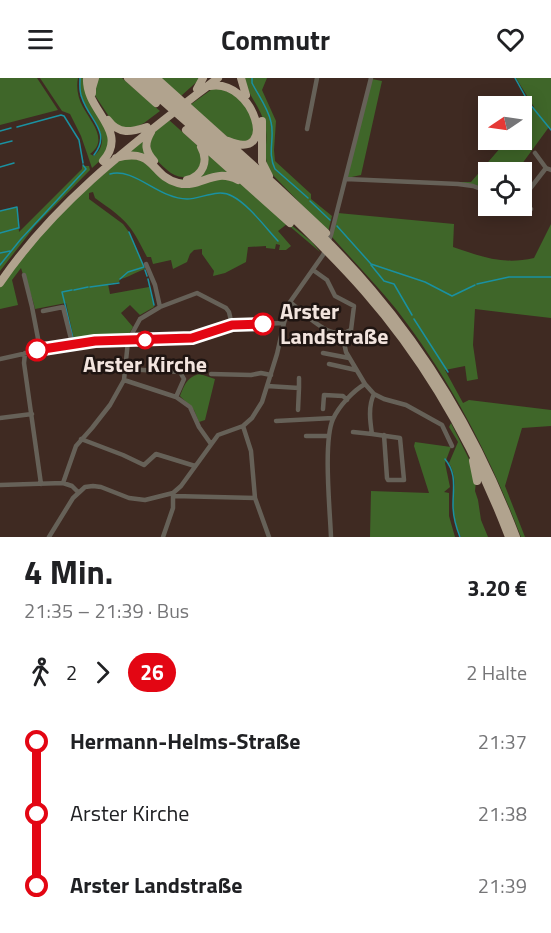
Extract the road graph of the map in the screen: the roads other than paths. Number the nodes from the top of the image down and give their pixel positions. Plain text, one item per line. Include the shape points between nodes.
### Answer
1 (87, 78) edge
2 (95, 78) edge
3 (128, 78) edge
4 (137, 78) edge
5 (146, 78) edge
6 (156, 78) edge
7 (203, 78) edge
8 (211, 78) edge
9 (218, 78) edge
10 (241, 78) edge
11 (317, 78) edge
12 (371, 78) edge
13 (201, 89) junction
14 (150, 128) junction
15 (307, 129) dead end
16 (194, 137) junction
17 (224, 140) junction
18 (535, 153) dead end
19 (113, 159) junction
20 (104, 161) junction
21 (549, 169) edge
22 (93, 173) junction
23 (345, 178) junction
24 (247, 185) junction
25 (276, 186) junction
26 (478, 188) edge
27 (532, 188) edge
28 (328, 243) junction
29 (147, 264) dead end
30 (313, 270) junction
31 (0, 275) edge
32 (24, 275) dead end
33 (0, 283) edge
34 (290, 302) junction
35 (160, 307) junction
36 (43, 311) dead end
37 (284, 323) junction
38 (68, 325) junction
39 (232, 325) junction
40 (60, 327) dead end
41 (342, 333) junction
42 (128, 340) junction
43 (72, 343) junction
44 (40, 349) junction
45 (25, 353) junction
46 (323, 353) dead end
47 (19, 354) junction
48 (349, 358) junction
49 (0, 359) edge
50 (24, 363) junction
51 (329, 364) dead end
52 (125, 369) junction
53 (356, 370) junction
54 (211, 375) dead end
55 (271, 375) junction
56 (299, 378) dead end
57 (124, 380) junction
58 (365, 384) junction
59 (267, 386) junction
60 (299, 388) junction
61 (374, 394) junction
62 (176, 398) junction
63 (347, 400) junction
64 (322, 409) dead end
65 (298, 410) dead end
66 (32, 414) junction
67 (0, 418) edge
68 (333, 418) junction
69 (276, 421) dead end
70 (243, 426) junction
71 (353, 432) dead end
72 (372, 434) junction
73 (329, 435) junction
74 (384, 435) junction
75 (306, 436) dead end
76 (81, 439) junction
77 (211, 444) junction
78 (452, 446) dead end
79 (472, 452) junction
80 (195, 466) junction
81 (477, 481) dead end
82 (63, 483) junction
83 (41, 484) junction
84 (0, 485) edge
85 (78, 492) junction
86 (173, 494) junction
87 (255, 498) junction
88 (49, 537) edge
89 (163, 537) edge
90 (269, 537) edge
91 (331, 537) edge
92 (509, 537) edge
93 (516, 537) edge

1 - 20 highway via 89,96 113,140
2 - 14 highway via 93,96 114,127 126,132
3 - 16 highway
4 - 28 highway
5 - 28 highway
6 - 17 highway
7 - 13 highway
8 - 13 highway
9 - 13 highway
10 - 25 highway via 261,120 262,162
11 - 15 street
12 - 23 street
13 - 14 highway
13 - 17 highway via 219,84 234,87 256,117 258,131 251,142 238,145
14 - 16 highway via 147,153 178,180 195,177 205,165 205,154
14 - 19 highway
14 - 20 highway
16 - 24 highway
17 - 25 highway
18 - 21 street
19 - 22 highway
19 - 24 highway via 140,156 179,184 220,175
20 - 22 highway
21 - 27 street
22 - 31 highway via 49,214
22 - 33 highway via 39,232
23 - 26 street
23 - 30 street via 331,235
24 - 28 highway via 299,230
25 - 28 highway
28 - 79 highway via 403,340
28 - 93 highway via 408,336 446,391
29 - 35 street
30 - 34 street
30 - 41 street via 327,280 335,296 354,306 352,328
32 - 44 street
34 - 37 street
34 - 41 street via 329,333
35 - 39 street via 202,294 230,312
35 - 42 street via 140,319
36 - 38 street via 63,307
37 - 39 street
37 - 55 street
38 - 40 street
38 - 43 street
39 - 42 street via 192,338
41 - 48 street
42 - 43 street
42 - 52 street
43 - 44 street
44 - 45 street
45 - 47 street
45 - 50 street
46 - 48 street
47 - 49 street
47 - 50 street
48 - 53 street
50 - 66 street
51 - 53 street
52 - 57 street
52 - 62 street via 180,372 184,379
53 - 58 street
54 - 55 street
55 - 59 street
56 - 60 street
57 - 62 street
57 - 76 street via 110,405
58 - 61 street
58 - 63 street
59 - 60 street
59 - 70 street via 258,412
60 - 65 street
61 - 72 street
61 - 78 street via 406,405 442,425
62 - 77 street via 190,407
63 - 64 street via 324,394
63 - 68 street
66 - 67 street
66 - 83 street
68 - 69 street
68 - 73 street
70 - 77 street via 219,435
70 - 87 street via 251,451
71 - 72 street
72 - 74 street
73 - 75 street
73 - 91 street
74 - 74 street via 400,438 404,480 387,478
76 - 80 street via 144,465 156,454
76 - 82 street
77 - 80 street
79 - 81 highway
79 - 92 highway
80 - 86 street
82 - 83 street
82 - 85 street
83 - 84 street
85 - 86 street via 93,486 135,499
85 - 88 street
86 - 87 street
86 - 89 street via 173,508
87 - 90 street

